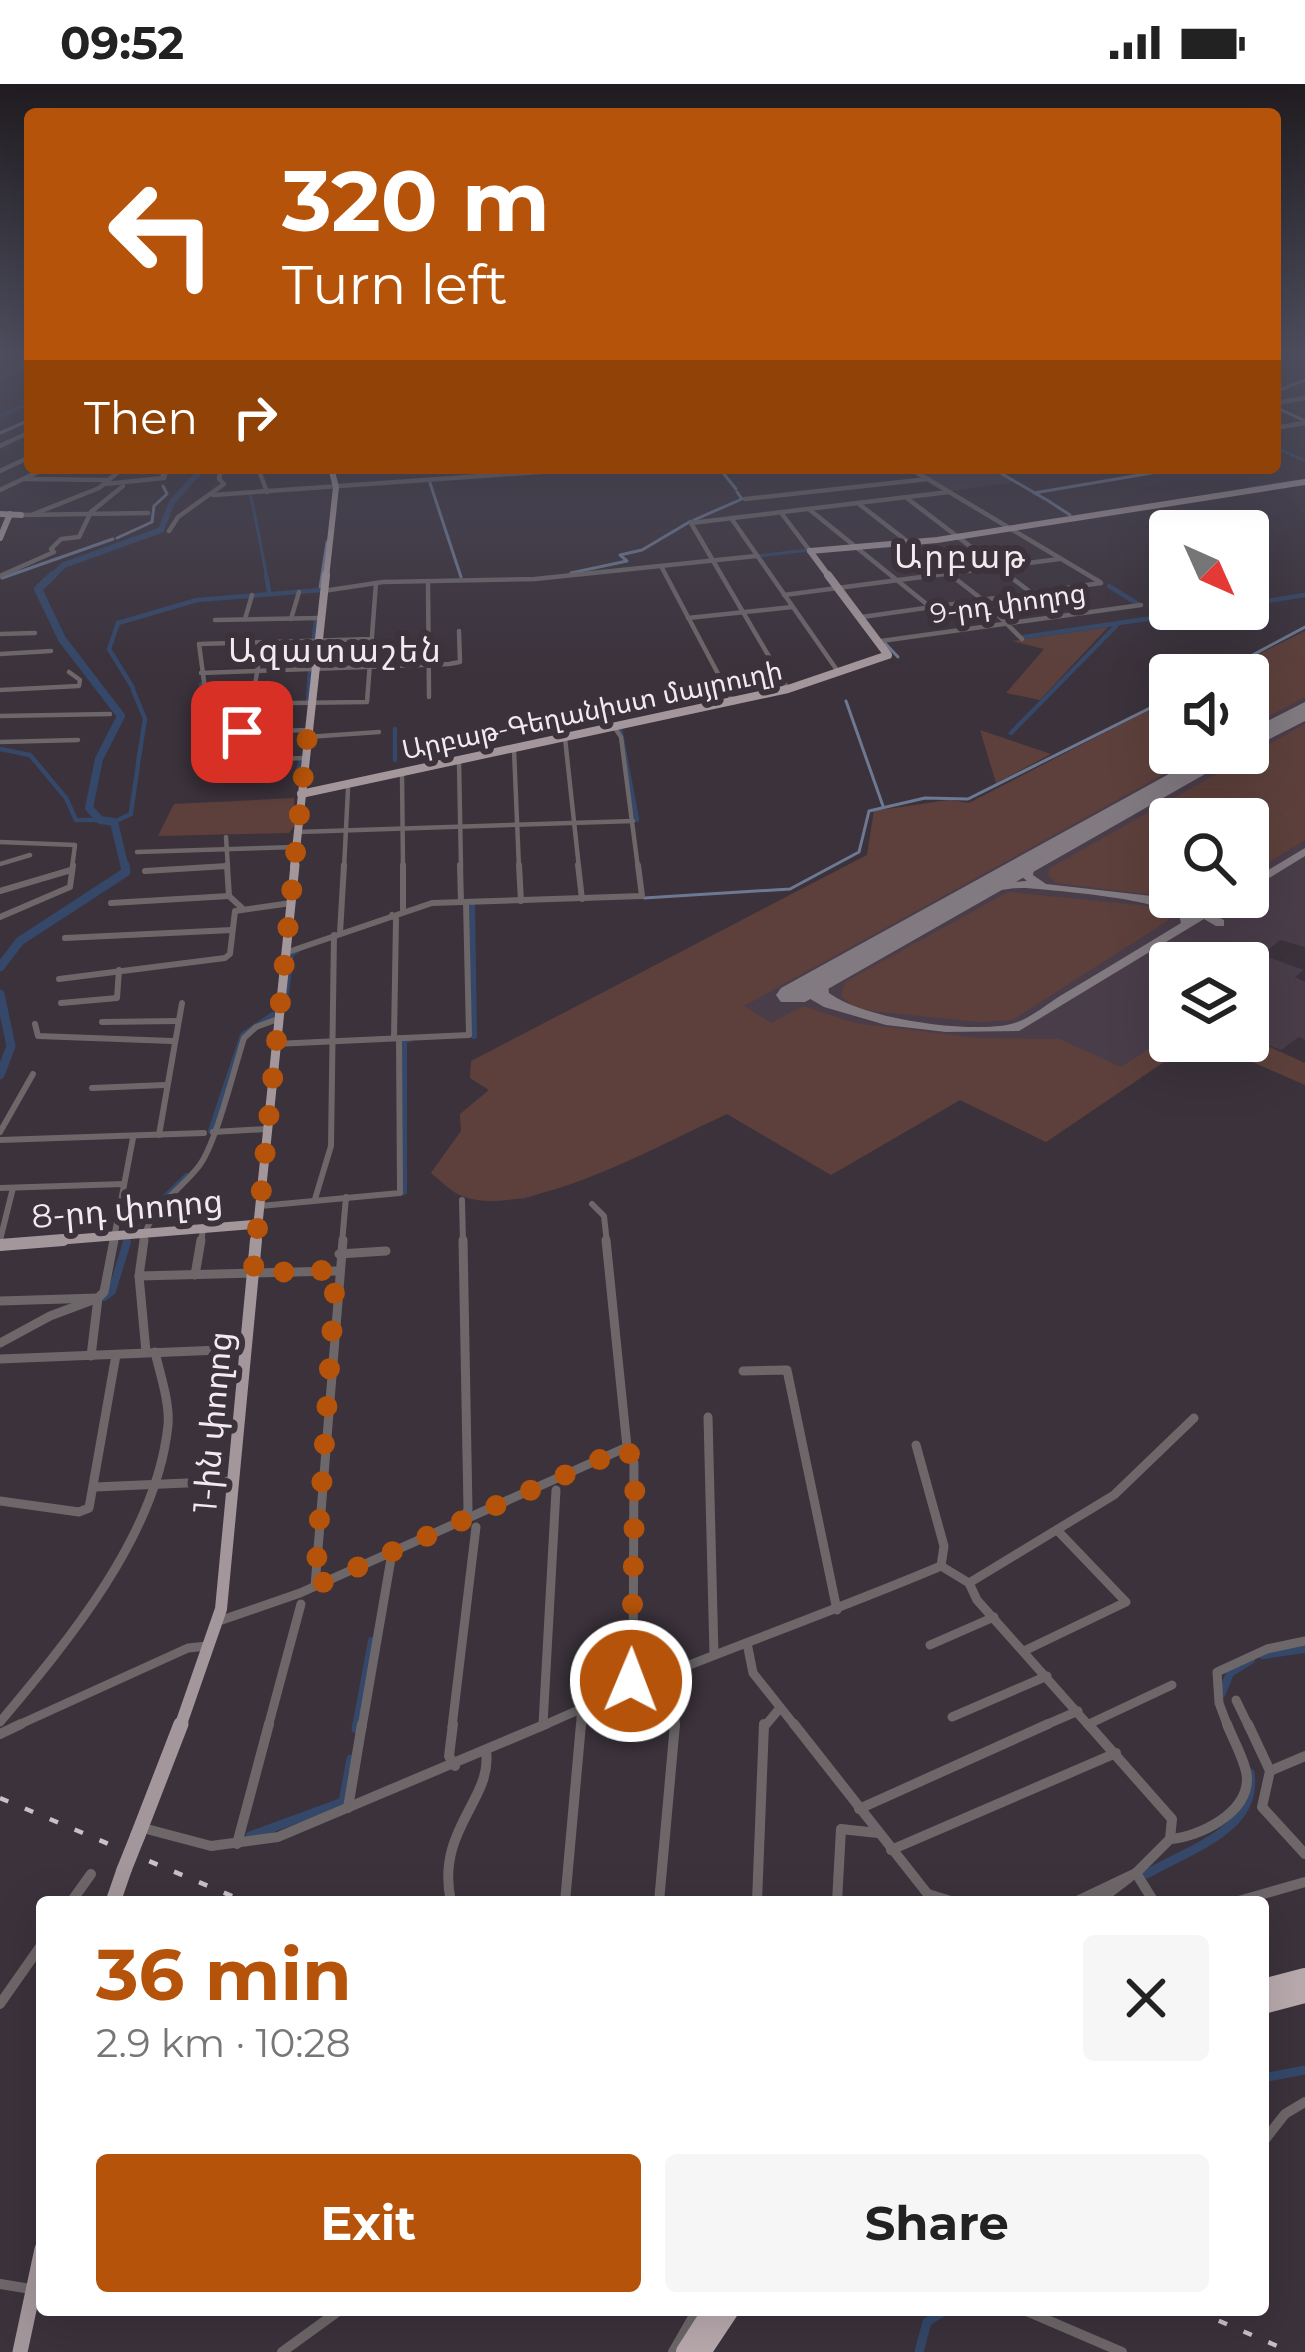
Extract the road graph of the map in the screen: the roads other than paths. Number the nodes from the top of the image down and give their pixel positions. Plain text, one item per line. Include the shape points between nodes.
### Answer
1 (33, 474) edge
2 (115, 474) edge
3 (165, 474) edge
4 (220, 474) edge
5 (256, 474) edge
6 (333, 474) edge
7 (400, 474) edge
8 (464, 474) edge
9 (496, 474) edge
10 (919, 474) edge
11 (466, 477) junction
12 (23, 479) junction
13 (928, 479) junction
14 (105, 482) junction
15 (403, 482) junction
16 (1305, 482) edge
17 (123, 486) junction
18 (336, 487) junction
19 (82, 489) dead end
20 (0, 490) edge
21 (267, 492) junction
22 (949, 492) junction
23 (213, 494) junction
24 (907, 498) junction
25 (746, 499) dead end
26 (859, 504) junction
27 (810, 510) junction
28 (148, 513) dead end
29 (0, 514) edge
30 (10, 514) junction
31 (91, 514) junction
32 (782, 514) junction
33 (27, 515) junction
34 (731, 518) junction
35 (7, 525) junction
36 (1009, 528) junction
37 (169, 531) dead end
38 (960, 536) junction
39 (0, 538) edge
40 (910, 543) junction
41 (856, 547) junction
42 (810, 551) junction
43 (756, 556) junction
44 (1059, 559) junction
45 (713, 561) junction
46 (661, 566) junction
47 (1000, 567) junction
48 (948, 574) junction
49 (0, 576) edge
50 (428, 581) junction
51 (898, 581) junction
52 (376, 583) junction
53 (840, 589) junction
54 (323, 590) junction
55 (298, 592) dead end
56 (1030, 592) junction
57 (252, 595) dead end
58 (784, 596) junction
59 (983, 600) junction
60 (1141, 605) dead end
61 (792, 607) junction
62 (930, 607) junction
63 (742, 612) junction
64 (862, 616) junction
65 (688, 617) junction
66 (319, 618) junction
67 (245, 619) junction
68 (291, 619) junction
69 (215, 620) dead end
70 (1008, 624) junction
71 (459, 631) dead end
72 (35, 632) dead end
73 (0, 634) edge
74 (371, 639) junction
75 (1022, 639) dead end
76 (317, 640) junction
77 (881, 641) junction
78 (262, 642) junction
79 (51, 651) dead end
80 (0, 654) edge
81 (428, 666) junction
82 (370, 667) junction
83 (314, 669) junction
84 (257, 671) junction
85 (69, 672) dead end
86 (201, 673) junction
87 (839, 673) junction
88 (788, 689) junction
89 (0, 690) edge
90 (429, 698) dead end
91 (733, 702) junction
92 (252, 703) junction
93 (310, 703) junction
94 (110, 714) dead end
95 (0, 716) edge
96 (615, 728) junction
97 (379, 732) dead end
98 (208, 733) dead end
99 (307, 734) junction
100 (565, 738) junction
101 (79, 740) dead end
102 (0, 742) edge
103 (514, 750) junction
104 (304, 758) junction
105 (212, 760) dead end
106 (459, 761) junction
107 (402, 774) junction
108 (348, 789) dead end
109 (301, 796) junction
110 (633, 821) junction
111 (574, 823) junction
112 (518, 825) junction
113 (460, 826) junction
114 (403, 829) junction
115 (345, 830) junction
116 (298, 832) junction
117 (226, 837) dead end
118 (0, 842) edge
119 (297, 848) junction
120 (228, 849) junction
121 (137, 852) dead end
122 (30, 855) dead end
123 (0, 864) edge
124 (227, 866) junction
125 (70, 870) junction
126 (145, 871) dead end
127 (0, 892) edge
128 (229, 896) junction
129 (582, 899) junction
130 (521, 901) junction
131 (463, 902) junction
132 (111, 903) dead end
133 (291, 903) junction
134 (243, 909) junction
135 (403, 912) junction
136 (392, 915) junction
137 (0, 916) edge
138 (232, 930) junction
139 (337, 934) junction
140 (65, 938) dead end
141 (285, 952) junction
142 (118, 970) junction
143 (58, 979) dead end
144 (61, 1003) dead end
145 (182, 1003) dead end
146 (278, 1019) junction
147 (178, 1021) junction
148 (102, 1022) dead end
149 (35, 1024) dead end
150 (397, 1038) junction
151 (172, 1041) junction
152 (335, 1041) junction
153 (275, 1044) junction
154 (33, 1073) dead end
155 (165, 1085) junction
156 (92, 1088) dead end
157 (267, 1129) junction
158 (208, 1133) junction
159 (159, 1135) junction
160 (0, 1136) edge
161 (133, 1138) junction
162 (124, 1184) junction
163 (13, 1188) junction
164 (0, 1189) edge
165 (346, 1197) junction
166 (316, 1199) junction
167 (462, 1200) dead end
168 (592, 1204) dead end
169 (260, 1205) junction
170 (258, 1224) junction
171 (203, 1229) junction
172 (146, 1235) junction
173 (114, 1238) junction
174 (0, 1243) edge
175 (386, 1251) dead end
176 (338, 1254) junction
177 (336, 1270) junction
178 (253, 1273) junction
179 (195, 1275) junction
180 (139, 1276) junction
181 (98, 1298) junction
182 (0, 1301) edge
183 (0, 1343) edge
184 (247, 1349) junction
185 (150, 1352) junction
186 (116, 1355) junction
187 (91, 1356) junction
188 (0, 1360) edge
189 (743, 1371) dead end
190 (708, 1417) dead end
191 (1195, 1418) dead end
192 (916, 1445) dead end
193 (628, 1447) junction
194 (234, 1481) junction
195 (156, 1485) junction
196 (95, 1486) junction
197 (556, 1490) dead end
198 (0, 1501) edge
199 (464, 1520) junction
200 (476, 1527) dead end
201 (1057, 1530) junction
202 (392, 1553) junction
203 (941, 1566) junction
204 (969, 1583) junction
205 (315, 1586) junction
206 (301, 1604) dead end
207 (837, 1610) junction
208 (994, 1617) junction
209 (218, 1621) junction
210 (1305, 1641) edge
211 (747, 1643) junction
212 (212, 1645) junction
213 (930, 1645) dead end
214 (1024, 1651) junction
215 (715, 1655) junction
216 (674, 1669) junction
217 (1047, 1676) junction
218 (633, 1685) junction
219 (1172, 1685) dead end
220 (1236, 1700) dead end
221 (580, 1708) junction
222 (780, 1708) junction
223 (1078, 1711) junction
224 (952, 1717) dead end
225 (0, 1722) edge
226 (543, 1724) junction
227 (1089, 1724) junction
228 (0, 1734) edge
229 (486, 1751) junction
230 (1116, 1753) junction
231 (1305, 1756) edge
232 (455, 1766) junction
233 (1270, 1771) junction
234 (348, 1809) junction
235 (859, 1809) junction
236 (140, 1832) junction
237 (878, 1833) junction
238 (1170, 1839) junction
239 (237, 1844) junction
240 (891, 1850) junction
241 (1305, 1854) edge
242 (1136, 1873) junction
243 (91, 1874) dead end
244 (1305, 1882) edge
245 (75, 1896) edge
246 (115, 1896) edge
247 (451, 1896) edge
248 (566, 1896) edge
249 (659, 1896) edge
250 (757, 1896) edge
251 (838, 1896) edge
252 (928, 1896) edge
253 (1088, 1896) edge
254 (1105, 1896) edge
255 (1150, 1896) edge
256 (1256, 1896) edge
257 (36, 1951) edge
258 (1305, 1969) edge
259 (1269, 1978) edge
260 (1305, 1978) edge
261 (1269, 1987) edge
262 (5, 1988) edge
263 (1305, 1993) edge
264 (1269, 2002) edge
265 (1305, 2002) edge
266 (0, 2004) edge
267 (1269, 2012) edge
268 (1305, 2102) edge
269 (1269, 2134) edge
270 (36, 2274) edge
271 (0, 2284) edge
272 (32, 2290) junction
273 (332, 2316) edge
274 (694, 2316) edge
275 (696, 2316) edge
276 (725, 2316) edge
277 (737, 2316) edge
278 (1038, 2316) edge
279 (20, 2352) edge
280 (282, 2352) edge
281 (673, 2352) edge
282 (686, 2352) edge
283 (701, 2352) edge
284 (712, 2352) edge
285 (1122, 2352) edge

1 - 12 street
2 - 14 street
3 - 17 street
4 - 23 street via 224,484
5 - 21 street
6 - 18 main road
7 - 15 street
8 - 11 street
9 - 11 street
10 - 13 street
11 - 15 street
12 - 14 street
12 - 20 street
13 - 22 street
13 - 25 street
14 - 17 street
14 - 33 street
15 - 18 street
16 - 36 main road
17 - 31 street
18 - 21 street
18 - 54 main road, 1-ին փողոց
19 - 33 street
21 - 23 street
22 - 24 street
22 - 36 street
23 - 37 street
24 - 26 street
24 - 38 street
26 - 27 street
26 - 40 street
27 - 32 street
27 - 41 street
28 - 31 street
29 - 30 main road
30 - 33 main road
30 - 35 main road
31 - 33 street
31 - 49 street via 79,537 61,539 54,552
32 - 34 street
32 - 42 street
33 - 35 main road
34 - 43 street
34 - 45 street via 690,526
35 - 39 main road
36 - 38 main road
36 - 44 street
38 - 40 main road
38 - 47 street
40 - 41 main road
40 - 48 street
41 - 42 main road
41 - 51 street
42 - 53 main road
43 - 45 street
43 - 58 street
44 - 47 street
44 - 56 street via 1101,583
45 - 46 street
45 - 63 street
46 - 50 street
46 - 65 street
47 - 48 street
47 - 56 street
48 - 51 street
48 - 59 street
50 - 52 street
50 - 81 street
51 - 53 street
51 - 62 street
52 - 54 street
52 - 74 street
53 - 58 street
53 - 64 main road
54 - 66 main road, 1-ին փողոց
55 - 68 street
56 - 59 street
57 - 67 street
58 - 61 street
59 - 62 street
59 - 70 street
60 - 70 street, 9-րդ փողոց
61 - 63 street
61 - 87 street
62 - 64 street
63 - 65 street
63 - 88 street
64 - 77 main road
65 - 91 street
66 - 68 street
66 - 76 main road, 1-ին փողոց
67 - 68 street
67 - 69 street
70 - 75 street
70 - 77 street, 9-րդ փողոց
71 - 81 street via 460,662
72 - 73 street
74 - 76 street
74 - 82 street
76 - 78 street
76 - 83 main road, 1-ին փողոց
77 - 87 main road, Արբաթ-Գեղանիստ մայրուղի via 888,655
78 - 84 street
78 - 86 street via 199,644
79 - 80 street
81 - 82 street
81 - 90 street
82 - 83 street
82 - 93 street via 367,702
83 - 84 street
83 - 93 main road, 1-ին փողոց
84 - 86 street
84 - 92 street
85 - 89 street via 79,686
86 - 92 street via 207,704
87 - 88 main road, Արբաթ-Գեղանիստ մայրուղի
88 - 91 main road, Արբաթ-Գեղանիստ մայրուղի
91 - 96 main road, Արբաթ-Գեղանիստ մայրուղի
92 - 93 street
93 - 99 main road, 1-ին փողոց
94 - 95 street
96 - 100 main road, Արբաթ-Գեղանիստ մայրուղի
96 - 110 street
97 - 99 street
98 - 99 street
99 - 104 main road, 1-ին փողոց
100 - 103 main road, Արբաթ-Գեղանիստ մայրուղի
100 - 111 street
101 - 102 street
103 - 106 main road, Արբաթ-Գեղանիստ մայրուղի
103 - 112 street
104 - 105 street
104 - 109 main road, 1-ին փողոց
106 - 107 main road, Արբաթ-Գեղանիստ մայրուղի
106 - 113 street
107 - 109 main road, Արբաթ-Գեղանիստ մայրուղի
107 - 114 street
108 - 115 street
109 - 116 main road, 1-ին փողոց
110 - 111 street
110 - 129 street via 642,896
111 - 112 street
111 - 129 street
112 - 113 street
112 - 130 street
113 - 114 street
113 - 131 street
114 - 115 street
114 - 135 street
115 - 116 street
115 - 139 street
116 - 119 main road, 1-ին փողոց
117 - 120 street
118 - 125 street via 75,844
119 - 120 street
119 - 133 main road, 1-ին փողոց
120 - 121 street
120 - 124 street
122 - 123 street
124 - 126 street
124 - 128 street
125 - 127 street
125 - 137 street via 70,887
128 - 132 street
128 - 134 street
129 - 130 street
130 - 131 street
131 - 135 street
131 - 150 street via 469,1035
133 - 134 street
133 - 141 main road, 1-ին փողոց
134 - 138 street via 234,913
135 - 136 street
136 - 139 street
136 - 150 street
138 - 140 street
138 - 142 street via 228,956
139 - 141 street
139 - 152 street
141 - 146 main road, 1-ին փողոց
142 - 143 street
142 - 144 street via 117,998
145 - 147 street
146 - 153 main road, 1-ին փողոց
146 - 158 street via 244,1038
147 - 148 street
147 - 151 street
149 - 151 street via 38,1036
150 - 152 street
150 - 165 street via 400,1193
151 - 155 street
152 - 153 street
152 - 166 street via 331,1146
153 - 157 main road, 1-ին փողոց
154 - 160 street
155 - 156 street
155 - 159 street
157 - 158 street
157 - 169 main road, 1-ին փողոց
158 - 159 street
158 - 172 street via 202,1163 154,1214
159 - 161 street
160 - 161 street
161 - 162 street
162 - 163 street
162 - 173 street
163 - 164 street
163 - 174 street
165 - 166 street
165 - 176 street
166 - 169 street
167 - 199 street
168 - 193 street via 604,1216
169 - 170 main road, 1-ին փողոց
170 - 171 main road, 8-րդ փողոց
170 - 178 main road, 1-ին փողոց
171 - 172 main road, 8-րդ փողոց
171 - 179 street
172 - 173 main road, 8-րդ փողոց
172 - 180 street
173 - 174 main road, 8-րդ փողոց
173 - 181 street
175 - 176 street
176 - 177 street
177 - 178 street
177 - 205 street
178 - 179 street
178 - 184 main road, 1-ին փողոց
179 - 180 street
180 - 185 street
181 - 182 street
181 - 183 street
181 - 187 street
184 - 185 street
184 - 194 main road, 1-ին փողոց
185 - 186 street
185 - 195 street via 169,1421
186 - 187 street
186 - 196 street
187 - 188 street
189 - 207 street via 787,1370
190 - 215 street
191 - 201 street via 1114,1495
192 - 203 street via 944,1546
193 - 199 street
193 - 218 street via 635,1480
194 - 195 street
194 - 209 main road, 1-ին փողոց
195 - 196 street
195 - 225 street via 87,1619
196 - 198 street via 85,1512
197 - 226 street
199 - 202 street
200 - 232 street via 449,1756
201 - 204 street
201 - 214 street via 1126,1602
202 - 205 street
202 - 234 street
203 - 204 street
203 - 207 street
204 - 208 street
205 - 209 street
206 - 239 street
207 - 211 street
208 - 213 street
208 - 214 street
209 - 212 main road, 1-ին փողոց
210 - 238 street via 1267,1648 1217,1672 1244,1790 1215,1824 1191,1839
211 - 215 street
211 - 222 street via 753,1673
212 - 228 street via 188,1648
212 - 236 main road, 1-ին փողոց
214 - 217 street
215 - 216 street
216 - 218 street
216 - 249 street
217 - 223 street
217 - 224 street
218 - 221 street
219 - 227 street
220 - 233 street
221 - 226 street
221 - 248 street
222 - 235 street
222 - 250 street via 764,1723
223 - 227 street
223 - 235 street
226 - 229 street
227 - 230 street
229 - 232 street
229 - 247 street via 489,1772 454,1838
230 - 238 street via 1166,1809
230 - 240 street
231 - 233 street
232 - 234 street
233 - 241 street via 1262,1808
234 - 239 street
235 - 237 street
236 - 239 street
236 - 246 main road, 1-ին փողոց, bridge
237 - 240 street
237 - 251 street via 841,1829
238 - 242 street
240 - 252 street
242 - 253 street
242 - 254 street
242 - 255 street
243 - 245 street
244 - 256 street
257 - 262 street
258 - 259 street
260 - 261 highway
262 - 266 street
263 - 264 highway
265 - 267 street
268 - 269 street
270 - 272 main road
271 - 272 street
272 - 279 main road
273 - 280 street
274 - 281 street
275 - 282 highway
276 - 283 highway
277 - 284 street
278 - 285 street

